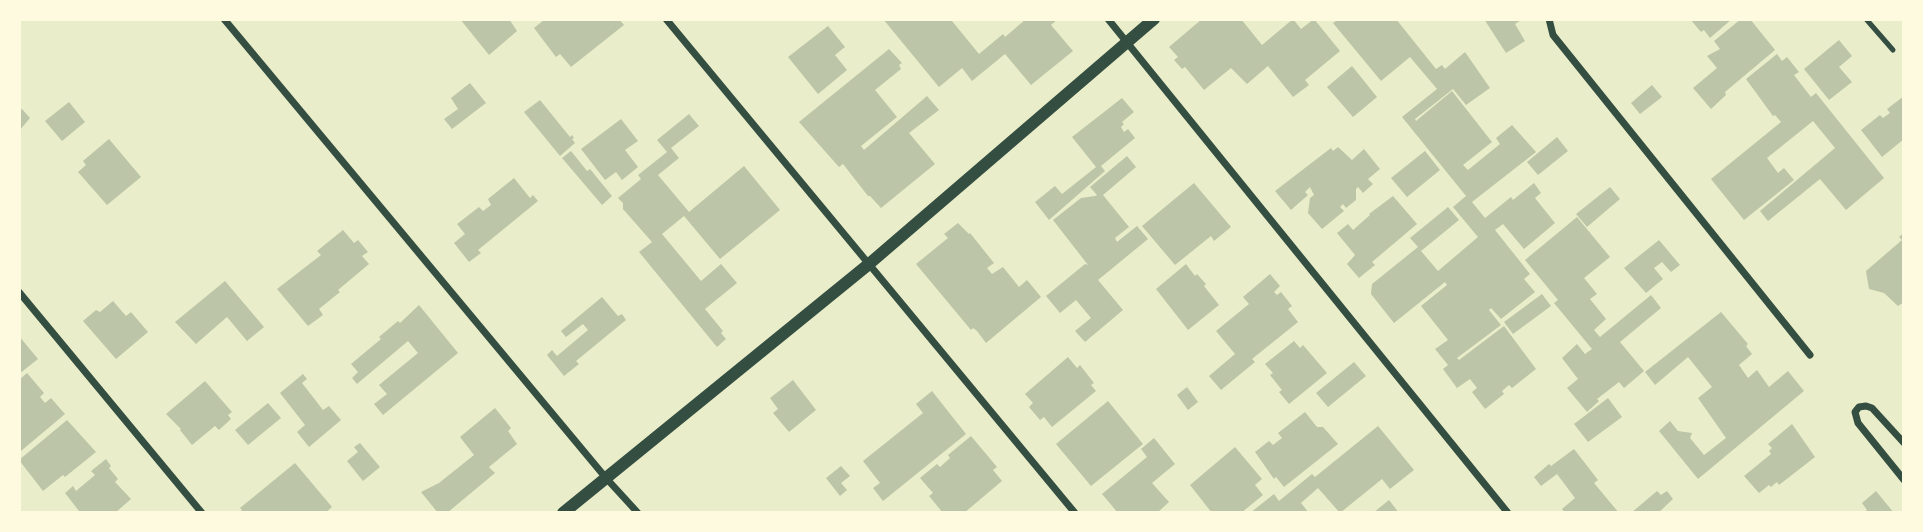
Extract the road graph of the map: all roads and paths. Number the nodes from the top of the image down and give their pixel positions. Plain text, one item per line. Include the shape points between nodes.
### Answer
1 (224, 19) edge
2 (666, 19) edge
3 (1108, 19) edge
4 (1154, 19) edge
5 (1549, 19) edge
6 (1866, 19) edge
7 (1126, 41) junction
8 (1893, 50) dead end
9 (869, 264) junction
10 (19, 292) edge
11 (1810, 355) dead end
12 (1904, 443) edge
13 (606, 478) junction
14 (1904, 480) edge
15 (202, 513) edge
16 (563, 513) edge
17 (638, 513) edge
18 (1075, 513) edge
19 (1508, 513) edge

1 - 13 street
2 - 9 street
3 - 7 street
4 - 7 street
5 - 11 street via 1553,36
6 - 8 lane
7 - 9 street
7 - 19 street
9 - 13 street
9 - 18 street
10 - 15 street
12 - 14 street via 1872,408 1866,405 1855,412 1858,423
13 - 16 street
13 - 17 street

